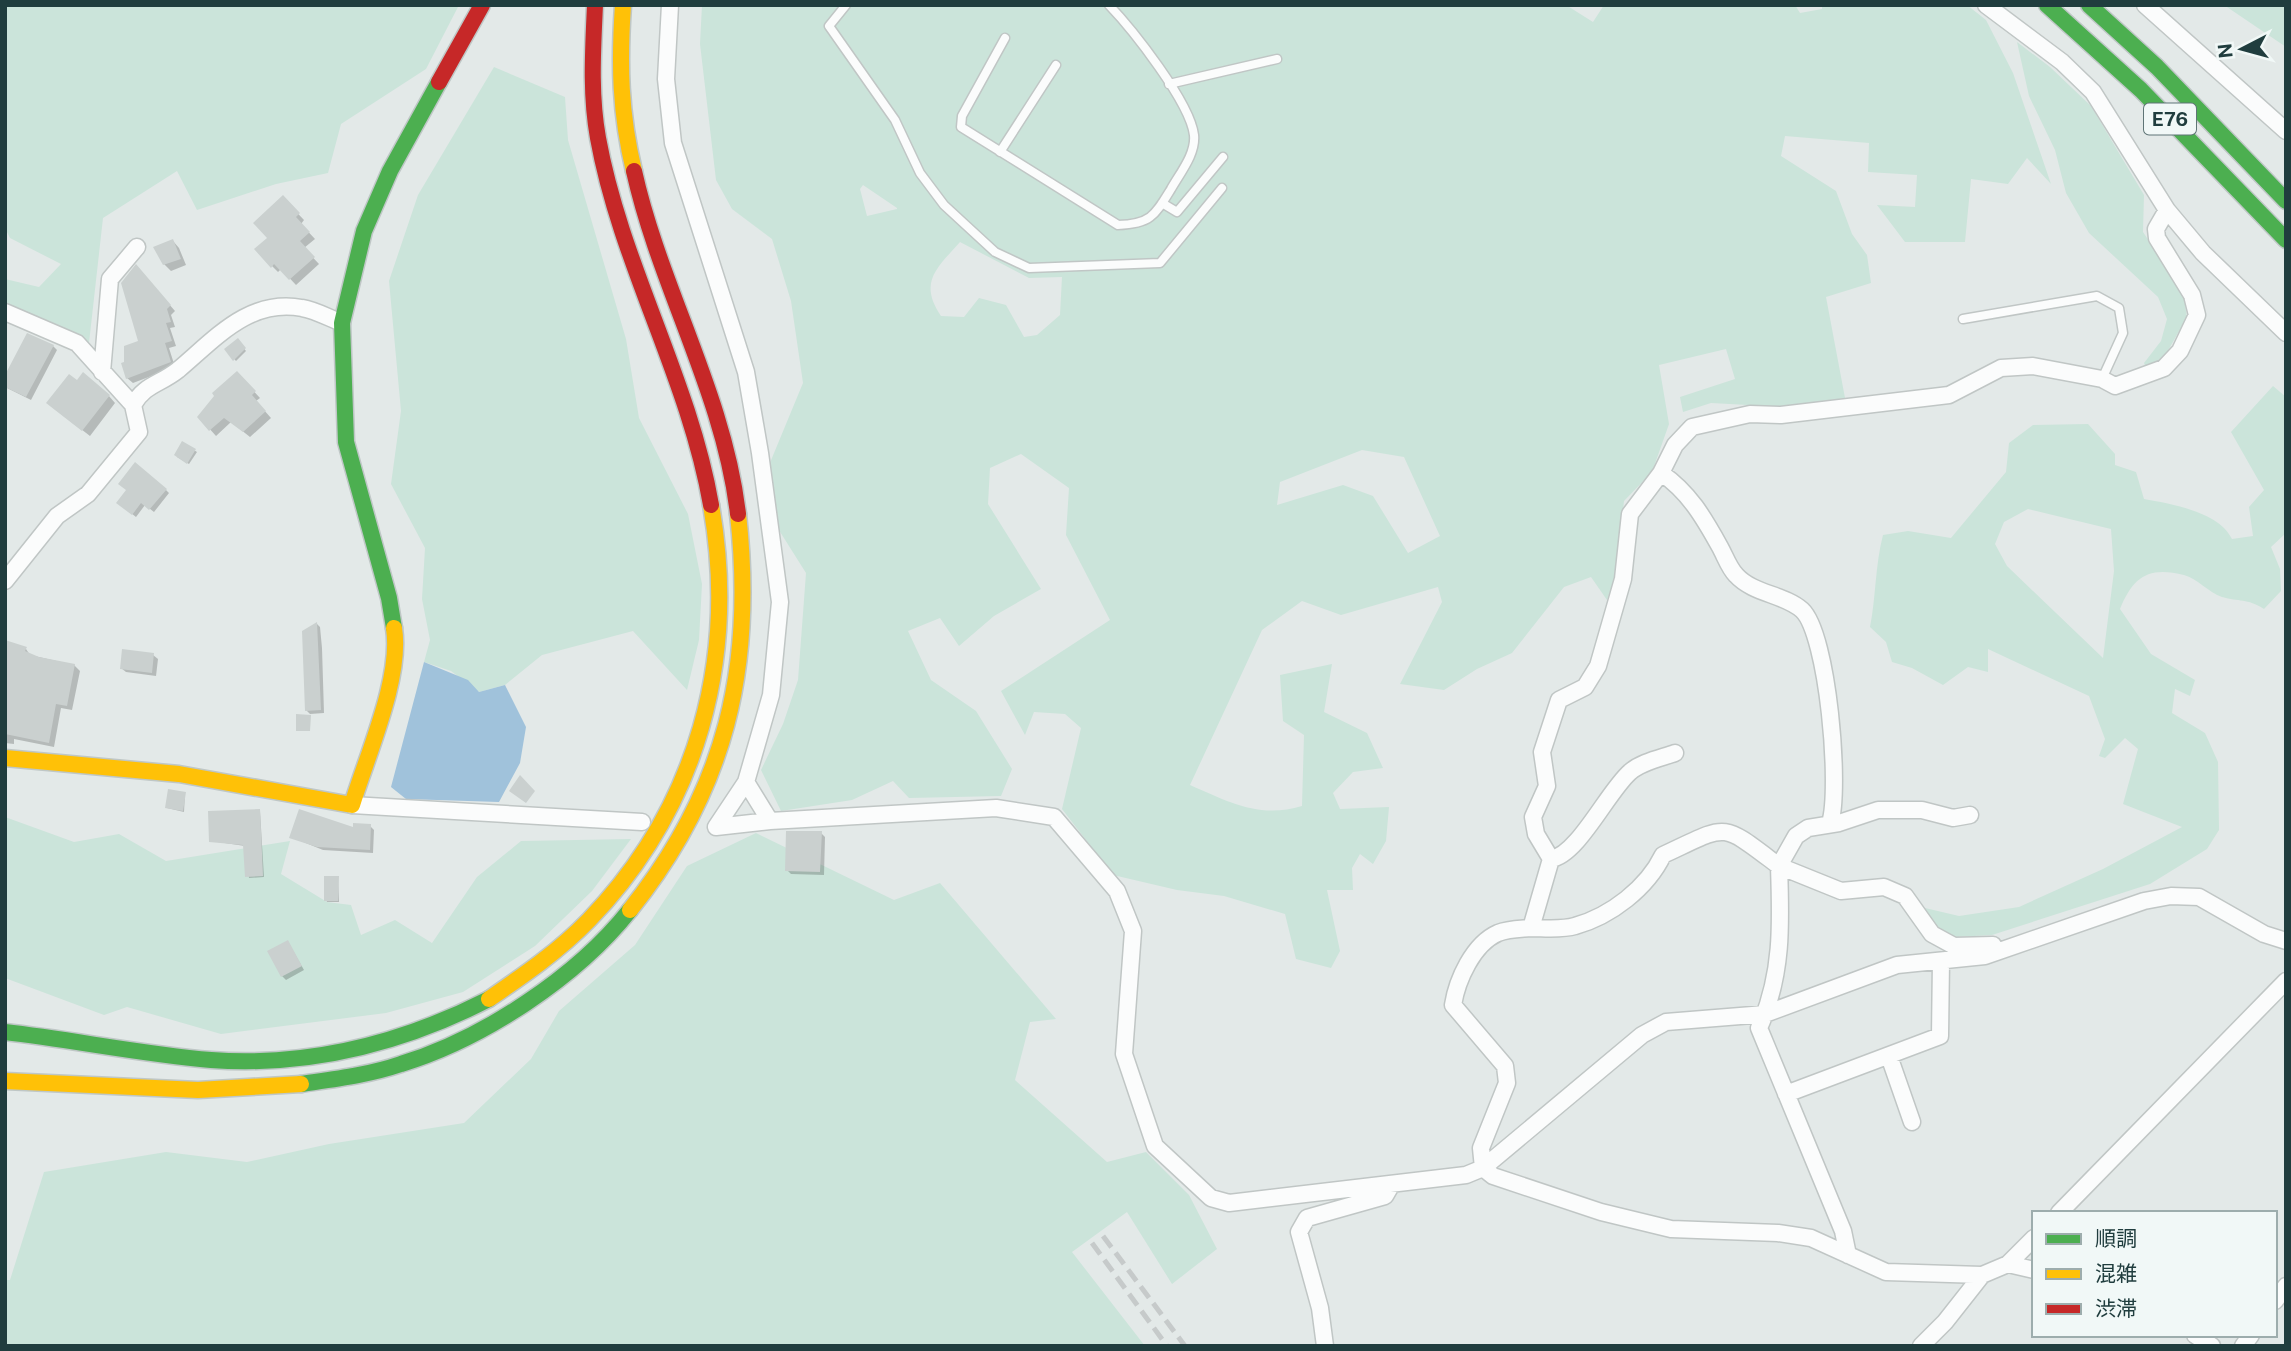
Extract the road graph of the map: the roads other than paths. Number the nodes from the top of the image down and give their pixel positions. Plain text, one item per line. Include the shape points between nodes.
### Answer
1 (482, 5) edge
2 (595, 5) edge
3 (623, 5) edge
4 (670, 5) edge
5 (846, 5) edge
6 (1109, 5) edge
7 (1986, 5) edge
8 (2047, 5) edge
9 (2089, 5) edge
10 (2145, 5) edge
11 (1005, 38) dead end
12 (1277, 59) dead end
13 (1056, 65) dead end
14 (1169, 84) junction
15 (2286, 131) edge
16 (1000, 152) junction
17 (1223, 157) dead end
18 (1222, 188) dead end
19 (2286, 201) edge
20 (1162, 204) junction
21 (2167, 210) junction
22 (2286, 240) edge
23 (137, 247) dead end
24 (5, 312) edge
25 (1963, 320) dead end
26 (342, 323) junction
27 (2286, 333) edge
28 (103, 372) junction
29 (2102, 379) junction
30 (133, 405) junction
31 (1661, 473) junction
32 (5, 581) edge
33 (1675, 752) dead end
34 (5, 758) edge
35 (747, 782) junction
36 (352, 805) junction
37 (1970, 815) dead end
38 (770, 821) junction
39 (642, 822) dead end
40 (1830, 823) junction
41 (1551, 859) junction
42 (1779, 866) junction
43 (1531, 928) junction
44 (2286, 941) edge
45 (2002, 950) junction
46 (1941, 961) junction
47 (2286, 981) edge
48 (1765, 1014) junction
49 (5, 1032) edge
50 (1889, 1056) junction
51 (5, 1081) edge
52 (1786, 1094) junction
53 (1912, 1122) dead end
54 (1483, 1168) junction
55 (1392, 1184) junction
56 (2061, 1211) edge
57 (2032, 1240) edge
58 (1848, 1255) junction
59 (2008, 1264) junction
60 (2032, 1270) edge
61 (1982, 1275) junction
62 (1325, 1346) edge
63 (1921, 1346) edge

1 - 26 main road via 390,171 364,231
2 - 49 main road via 591,62 600,161 632,267 695,436 709,490 721,595 715,670 704,720 671,804 649,844 593,917 524,977 468,1010 389,1041 279,1060 220,1060
3 - 51 main road via 619,107 627,156 640,205 720,428 735,485 743,545 746,596 740,676 718,762 696,815 644,896 580,965 509,1014 438,1050 391,1068 277,1086 171,1089
4 - 35 street via 666,79 673,144 746,372 779,602 771,695
5 - 18 lane via 829,26 895,120 920,173 944,205 995,252 1029,268 1160,263
6 - 14 lane
7 - 21 street via 2062,62 2093,92
8 - 22 main road, E76 via 2141,90
9 - 19 main road, E76 via 2157,67
10 - 15 street
11 - 16 lane via 962,116 961,127
12 - 14 lane
13 - 16 lane
14 - 20 lane via 1194,135 1192,152
16 - 20 lane via 1118,225 1154,217
17 - 20 lane via 1177,212
21 - 27 street via 2203,253
21 - 29 street via 2156,229 2157,238 2192,295 2197,315 2180,351 2164,368 2115,386
23 - 28 street via 110,279
24 - 28 street via 77,344
25 - 29 lane via 2097,296 2119,308 2123,333
26 - 30 street via 303,308 272,306 244,314 166,379 142,389
26 - 36 main road via 346,442 389,598 396,642 393,673
28 - 30 street
29 - 31 street via 2033,366 2001,368 1949,395 1707,422 1692,428 1675,445
30 - 32 street via 139,432 88,494 57,516
31 - 40 street via 1688,496 1735,575 1801,610 1813,628 1821,651 1836,789
31 - 41 street via 1630,514 1623,579 1598,666 1585,687 1559,700 1542,751 1547,786 1533,817 1536,834
33 - 41 street via 1633,769 1613,788 1569,850
34 - 36 main road via 246,784
35 - 38 street
35 - 38 street via 716,827
36 - 39 street
37 - 40 street via 1953,818 1922,810 1878,810
38 - 55 street via 996,808 1054,817 1117,891 1133,932 1124,1054 1155,1146 1211,1198 1229,1203
40 - 42 street via 1796,836
41 - 43 street
42 - 43 street via 1736,834 1716,830 1663,855 1641,888 1609,910 1574,927
42 - 45 street via 1841,891 1884,887 1905,896 1932,934 1954,946 1999,945
42 - 48 street via 1782,942 1773,996
43 - 54 street via 1500,932 1484,942 1454,997 1460,1016 1505,1066 1507,1083 1481,1148
44 - 45 street via 2264,934 2199,897 2171,896
45 - 46 street via 1985,957
46 - 48 street via 1897,965
46 - 50 street via 1940,1036
47 - 56 street
48 - 52 street via 1759,1028
48 - 54 street via 1666,1022 1642,1035
50 - 52 street
50 - 53 street
52 - 58 street via 1843,1231
54 - 55 street via 1466,1175
54 - 58 street via 1493,1177 1612,1215 1671,1228 1811,1238
55 - 62 street via 1385,1196 1307,1218 1299,1232 1320,1308
57 - 59 street
58 - 61 street via 1886,1272
59 - 60 street
59 - 61 street
61 - 63 street

